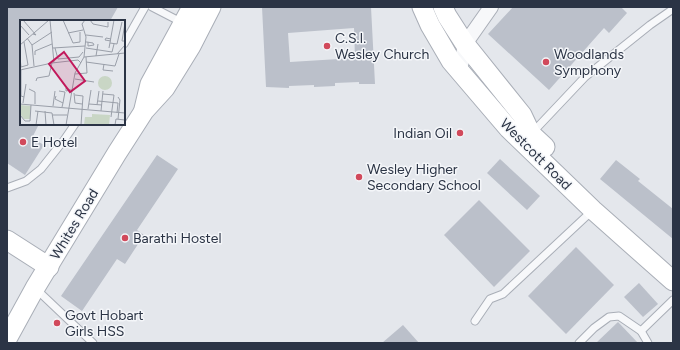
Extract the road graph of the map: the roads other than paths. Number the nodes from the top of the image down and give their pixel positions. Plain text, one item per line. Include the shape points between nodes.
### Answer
1 (145, 7) edge
2 (152, 7) edge
3 (192, 7) edge
4 (211, 7) edge
5 (422, 7) edge
6 (443, 7) edge
7 (490, 7) edge
8 (673, 9) edge
9 (183, 23) junction
10 (125, 42) edge
11 (465, 44) junction
12 (460, 71) junction
13 (144, 111) junction
14 (74, 125) edge
15 (531, 134) junction
16 (7, 188) edge
17 (593, 210) junction
18 (7, 240) edge
19 (673, 266) edge
20 (49, 267) junction
21 (673, 281) edge
22 (35, 288) junction
23 (673, 300) edge
24 (475, 321) dead end
25 (641, 330) junction
26 (7, 339) edge
27 (94, 343) edge
28 (579, 343) edge
29 (648, 343) edge

1 - 10 lane
2 - 9 lane
3 - 9 main road, Whites Road
4 - 13 main road, Whites Road via 165,88
5 - 12 main road, Westcott Road via 451,61
6 - 11 main road, Westcott Road
7 - 11 street
8 - 15 lane via 585,77
9 - 13 main road, Whites Road via 150,84
11 - 12 street
11 - 15 main road, Westcott Road via 522,115
12 - 17 main road, Westcott Road via 509,129
13 - 20 main road, Whites Road
14 - 16 lane via 41,169 26,181
15 - 19 main road, Westcott Road
17 - 21 main road, Westcott Road
17 - 24 lane via 503,294 490,299
18 - 20 main road
20 - 22 main road, Whites Road
22 - 26 main road, Whites Road
22 - 27 lane
23 - 25 lane
25 - 28 lane via 619,316 609,317
25 - 29 lane

